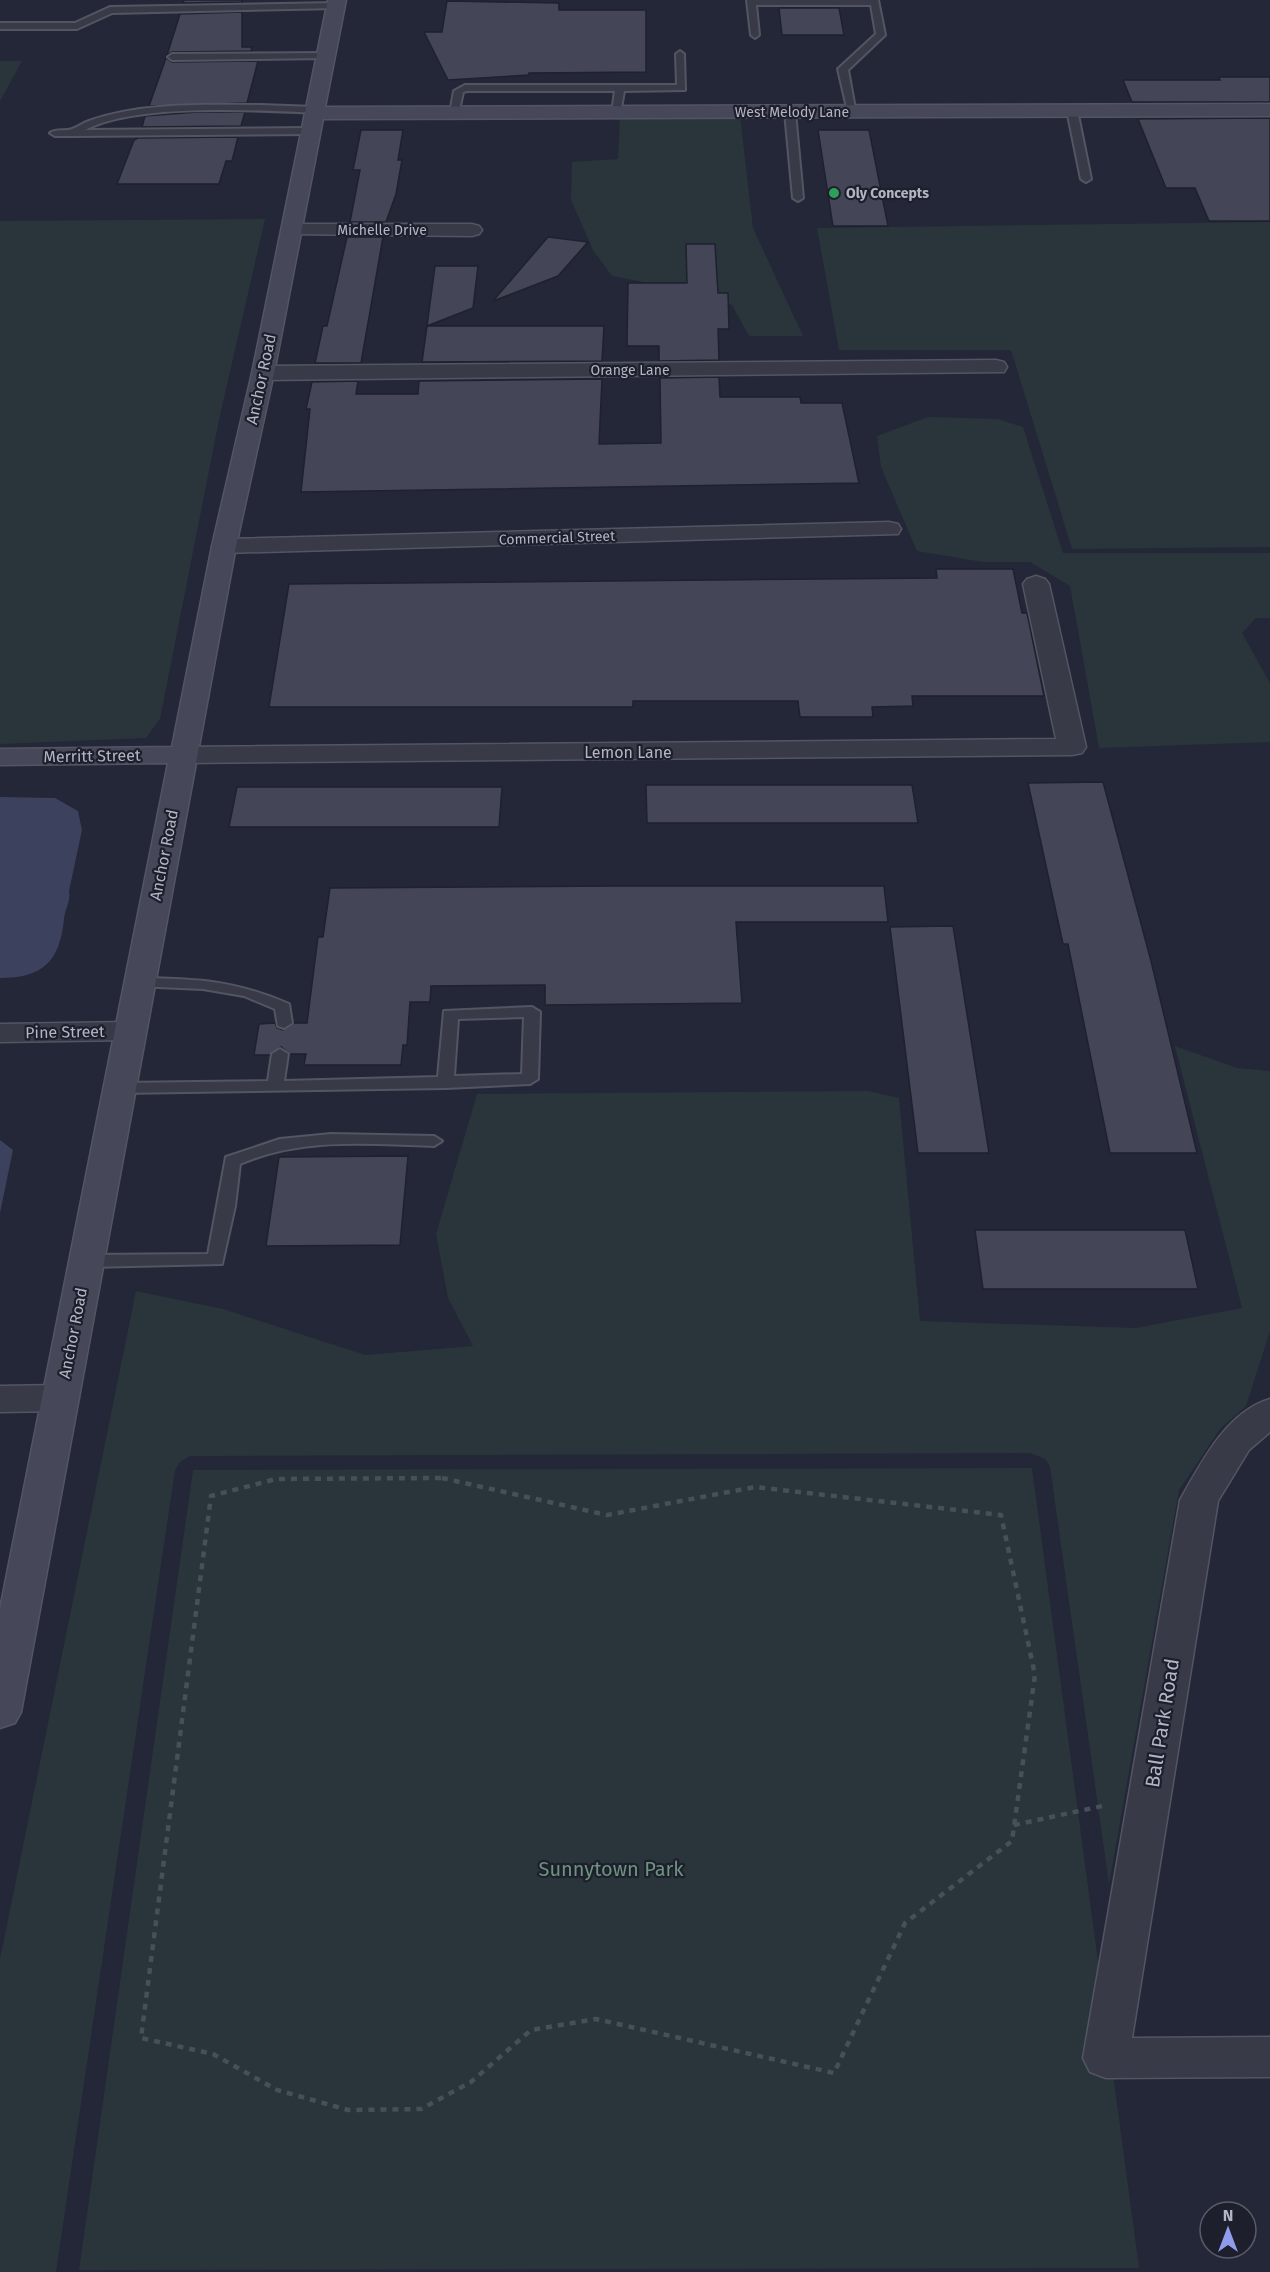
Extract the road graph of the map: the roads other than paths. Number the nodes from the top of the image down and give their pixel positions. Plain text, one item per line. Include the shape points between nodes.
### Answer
1 (751, 1) edge
2 (875, 1) edge
3 (336, 3) edge
4 (171, 4) edge
5 (292, 4) edge
6 (0, 26) edge
7 (755, 35) dead end
8 (680, 54) dead end
9 (326, 56) junction
10 (172, 57) dead end
11 (620, 88) junction
12 (1072, 110) junction
13 (1270, 110) edge
14 (617, 112) junction
15 (790, 112) junction
16 (853, 112) junction
17 (455, 113) junction
18 (314, 118) junction
19 (55, 134) dead end
20 (72, 134) junction
21 (1086, 179) dead end
22 (798, 198) dead end
23 (292, 230) junction
24 (472, 230) dead end
25 (996, 368) dead end
26 (263, 373) junction
27 (889, 529) dead end
28 (224, 546) junction
29 (1035, 584) dead end
30 (183, 755) junction
31 (0, 757) edge
32 (139, 983) junction
33 (284, 1023) dead end
34 (129, 1031) junction
35 (0, 1033) edge
36 (280, 1054) dead end
37 (446, 1083) junction
38 (275, 1086) junction
39 (118, 1088) junction
40 (434, 1141) dead end
41 (87, 1261) junction
42 (61, 1398) junction
43 (0, 1399) edge
44 (1270, 1412) edge
45 (0, 1712) edge
46 (1270, 2057) edge

1 - 2 lane
1 - 7 lane
2 - 16 lane via 881,34 843,69
3 - 5 lane
3 - 9 street, Anchor Road
4 - 5 lane
4 - 6 lane via 110,10 76,26
8 - 11 lane via 682,88
9 - 10 lane
9 - 18 street, Anchor Road
11 - 14 lane
11 - 17 lane via 465,88 459,92
12 - 13 street, West Melody Lane
12 - 16 street, West Melody Lane
12 - 21 lane
14 - 15 street, West Melody Lane
14 - 17 street, West Melody Lane
15 - 16 street, West Melody Lane
15 - 22 lane
17 - 18 street, West Melody Lane
18 - 20 lane
18 - 20 lane via 246,107 112,116 81,125
18 - 23 street, Anchor Road
19 - 20 lane
23 - 24 street, Michelle Drive
23 - 26 street, Anchor Road
25 - 26 street, Orange Lane
26 - 28 street, Anchor Road
27 - 28 street, Commercial Street
28 - 30 street, Anchor Road
29 - 30 street, Lemon Lane via 1072,747
30 - 31 street, Merritt Street
30 - 32 street, Anchor Road
32 - 33 lane via 203,984 248,992 284,1007
32 - 34 street, Anchor Road
34 - 35 street, Pine Street
34 - 39 street, Anchor Road
36 - 38 lane
37 - 37 lane via 530,1079 532,1012 450,1014
37 - 38 lane
38 - 39 lane
39 - 41 street, Anchor Road
40 - 41 lane via 302,1139 248,1153 232,1161 216,1260
41 - 42 street, Anchor Road
42 - 43 street
42 - 45 street, Anchor Road
44 - 46 street, Ball Park Road via 1236,1441 1199,1500 1106,2058

